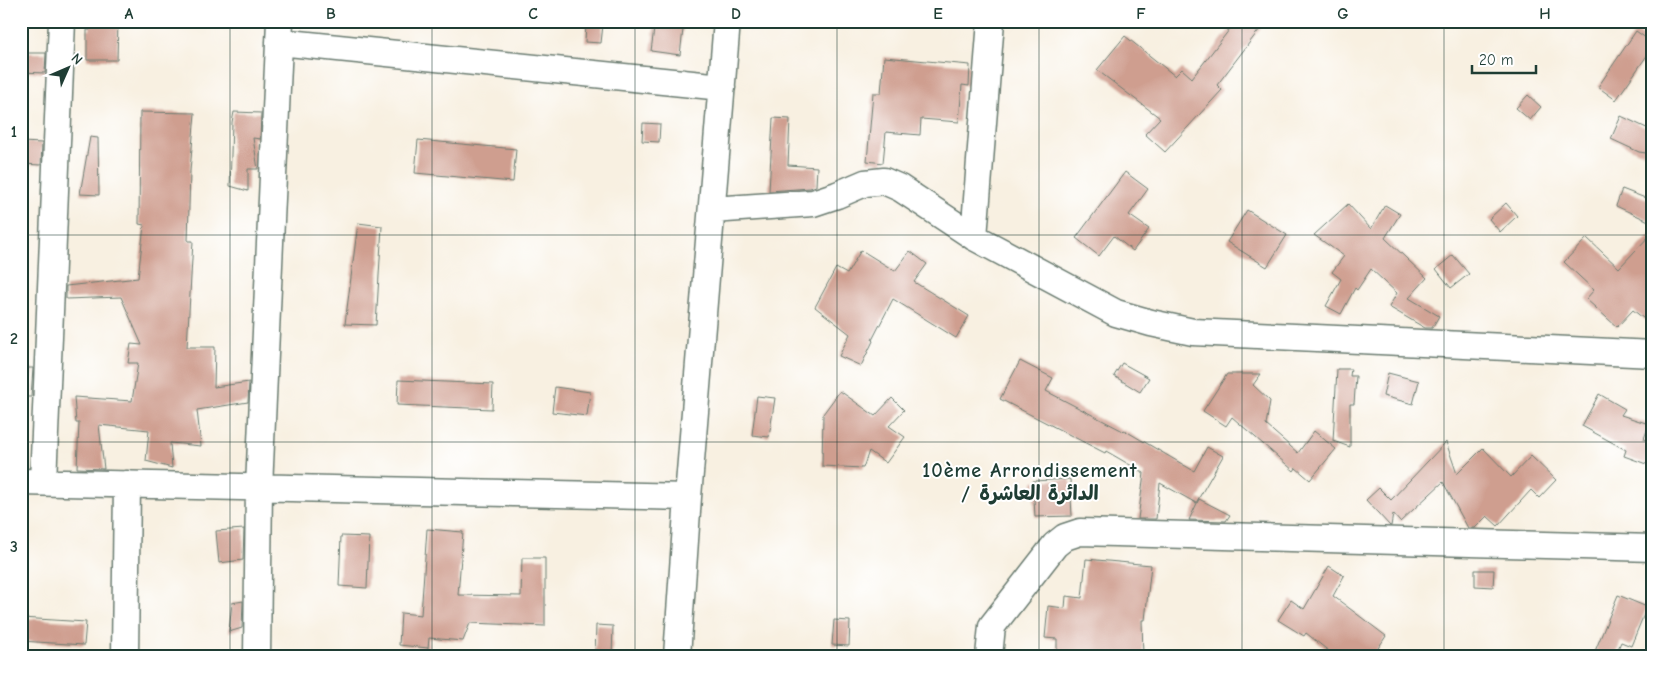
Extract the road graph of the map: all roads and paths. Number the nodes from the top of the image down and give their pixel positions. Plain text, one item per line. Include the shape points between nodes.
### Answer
1 (62, 21) edge
2 (727, 21) edge
3 (991, 21) edge
4 (280, 32) edge
5 (722, 87) junction
6 (712, 210) junction
7 (974, 237) junction
8 (1653, 354) edge
9 (32, 482) edge
10 (127, 484) junction
11 (259, 487) junction
12 (688, 497) junction
13 (1653, 548) edge
14 (125, 656) edge
15 (257, 656) edge
16 (676, 656) edge
17 (990, 656) edge

1 - 9 street
2 - 5 street
3 - 7 street
4 - 5 street
4 - 11 street
5 - 6 street
6 - 7 street via 813,203 865,183 884,181 900,188
6 - 12 street
7 - 8 street via 1116,313 1193,332
9 - 10 street
10 - 11 street
10 - 14 street
11 - 12 street
11 - 15 street
12 - 16 street
13 - 17 street via 1080,532 1055,545 992,626

